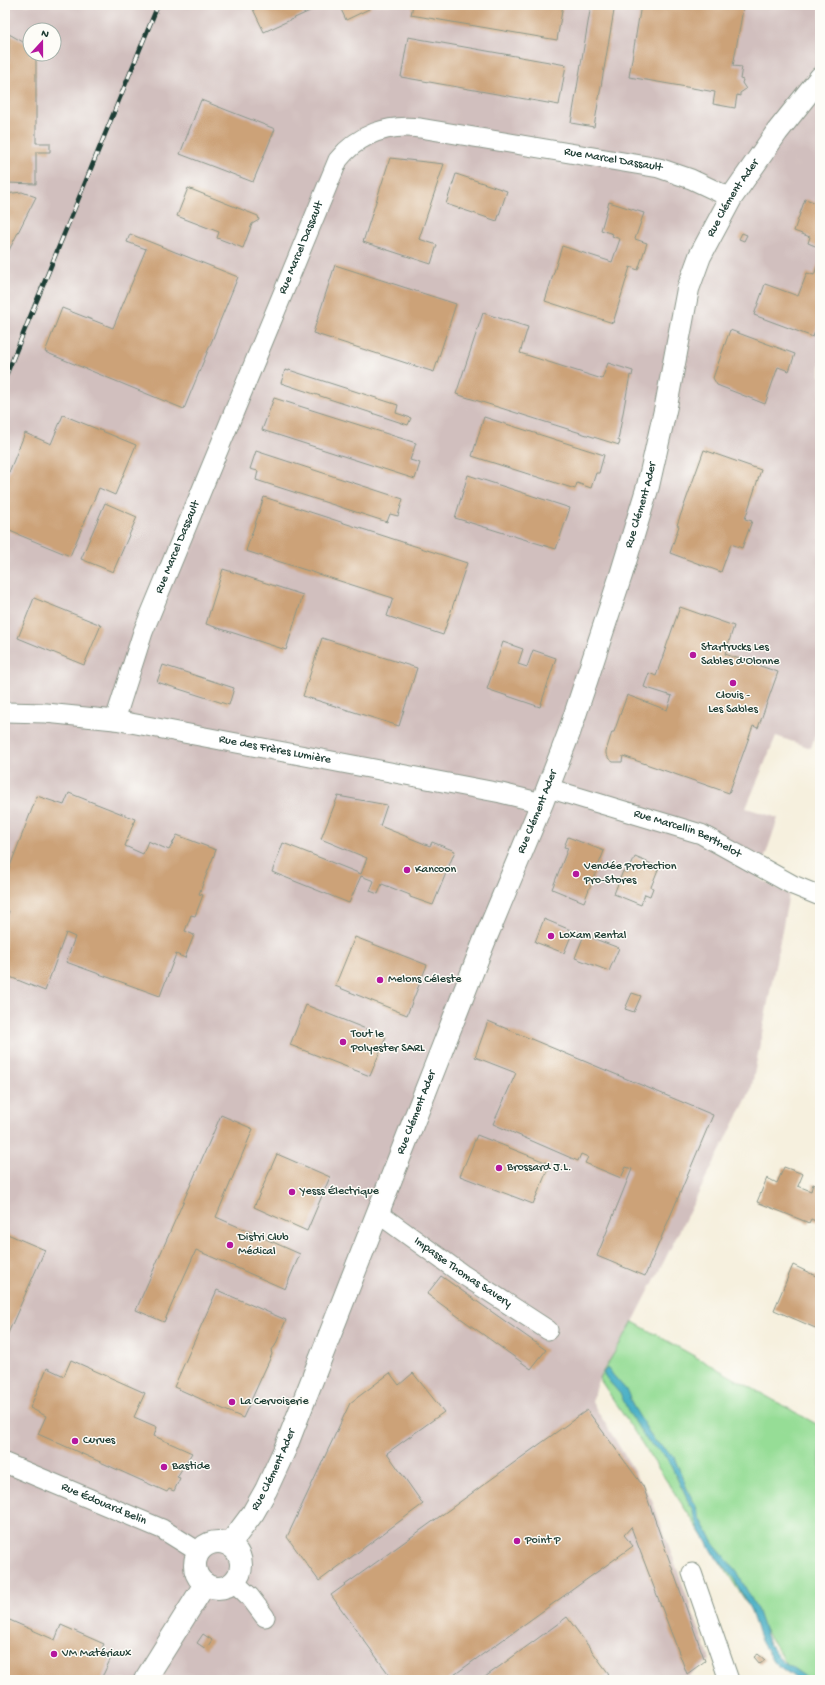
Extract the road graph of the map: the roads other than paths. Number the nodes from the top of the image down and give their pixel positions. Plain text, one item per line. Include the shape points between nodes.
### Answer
1 (820, 78) edge
2 (731, 198) junction
3 (5, 712) edge
4 (115, 720) junction
5 (545, 796) junction
6 (820, 896) edge
7 (377, 1216) junction
8 (548, 1330) dead end
9 (5, 1463) edge
10 (228, 1544) junction
11 (199, 1552) junction
12 (692, 1573) dead end
13 (234, 1582) junction
14 (205, 1584) junction
15 (265, 1617) dead end
16 (145, 1680) edge
17 (729, 1680) edge

1 - 2 street, Rue Clément Ader via 777,132
2 - 4 street, Rue Marcel Dassault via 691,179 658,168 414,127 386,128 361,138 347,148 338,160 146,625
2 - 5 street, Rue Clément Ader via 700,256 688,290 648,486 588,677
3 - 4 street, Rue des Frères Lumière
4 - 5 street, Rue des Frères Lumière via 501,793
5 - 6 street, Rue Marcellin Berthelot via 701,834 793,885
5 - 7 street, Rue Clément Ader via 484,942
7 - 8 street, Impasse Thomas Savery
7 - 10 street, Rue Clément Ader via 279,1462 253,1513
9 - 11 street, Rue Édouard Belin via 162,1529
10 - 11 street via 216,1542
10 - 13 street via 235,1549 241,1562 241,1569
11 - 14 street via 195,1569
12 - 17 street
13 - 14 street via 220,1589
13 - 15 street via 250,1597
14 - 16 street

